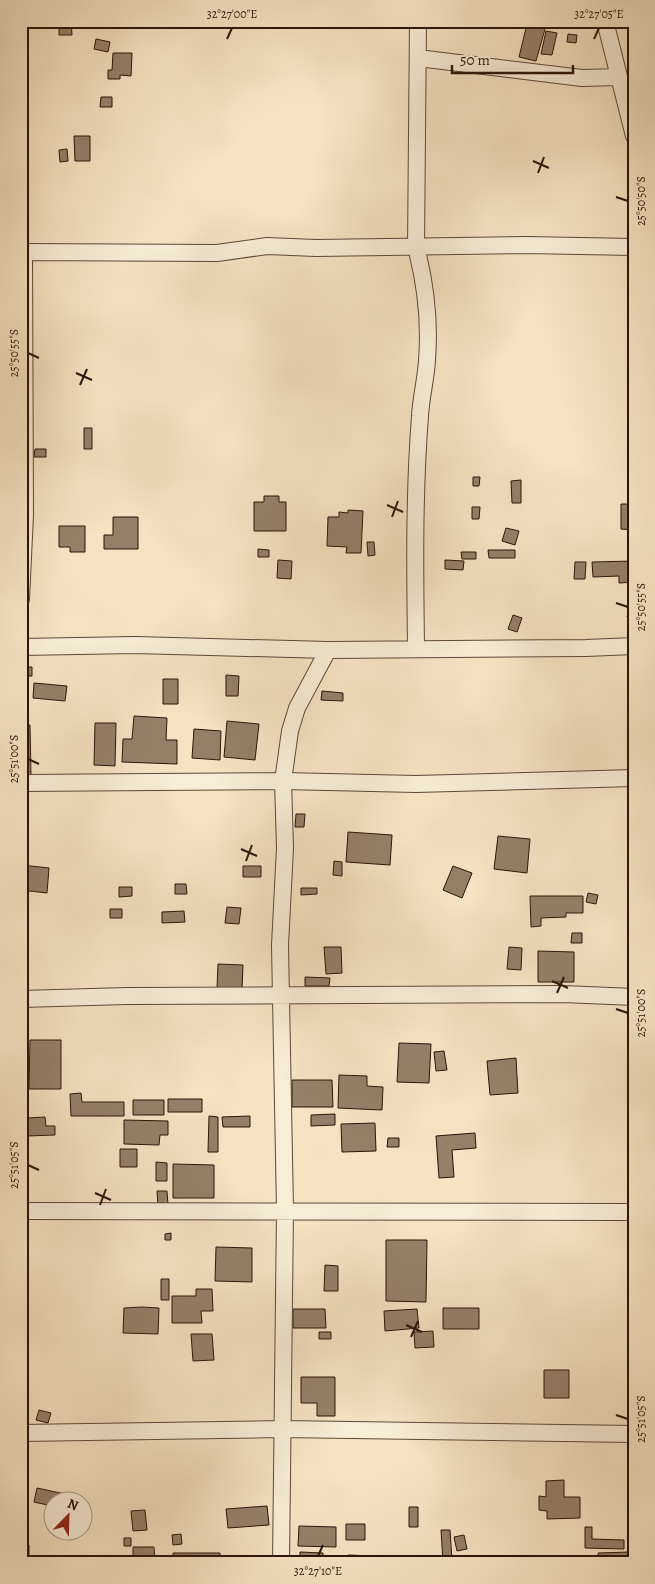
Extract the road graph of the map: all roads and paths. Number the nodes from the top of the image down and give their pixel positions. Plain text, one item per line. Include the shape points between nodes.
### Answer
1 (418, 21) edge
2 (605, 21) edge
3 (418, 58) junction
4 (618, 77) junction
5 (634, 136) edge
6 (416, 247) junction
7 (634, 247) edge
8 (23, 252) edge
9 (21, 599) edge
10 (634, 646) edge
11 (21, 647) edge
12 (416, 648) junction
13 (328, 650) junction
14 (634, 778) edge
15 (283, 781) junction
16 (21, 783) edge
17 (282, 996) junction
18 (634, 997) edge
19 (21, 999) edge
20 (285, 1210) junction
21 (21, 1211) edge
22 (634, 1212) edge
23 (281, 1429) junction
24 (21, 1433) edge
25 (634, 1434) edge
26 (281, 1563) edge

1 - 3 street
2 - 4 street
3 - 4 street via 582,78
3 - 6 street
4 - 5 street
6 - 7 street
6 - 8 street via 267,246 217,253
6 - 12 street via 428,308 415,506
8 - 9 street via 24,515
10 - 12 street
11 - 13 street via 135,645
12 - 13 street
13 - 15 street via 297,708 290,731
14 - 15 street via 416,784
15 - 16 street
15 - 17 street
17 - 18 street via 563,994
17 - 19 street
17 - 20 street
20 - 21 street
20 - 22 street
20 - 23 street
23 - 24 street
23 - 25 street
23 - 26 street

